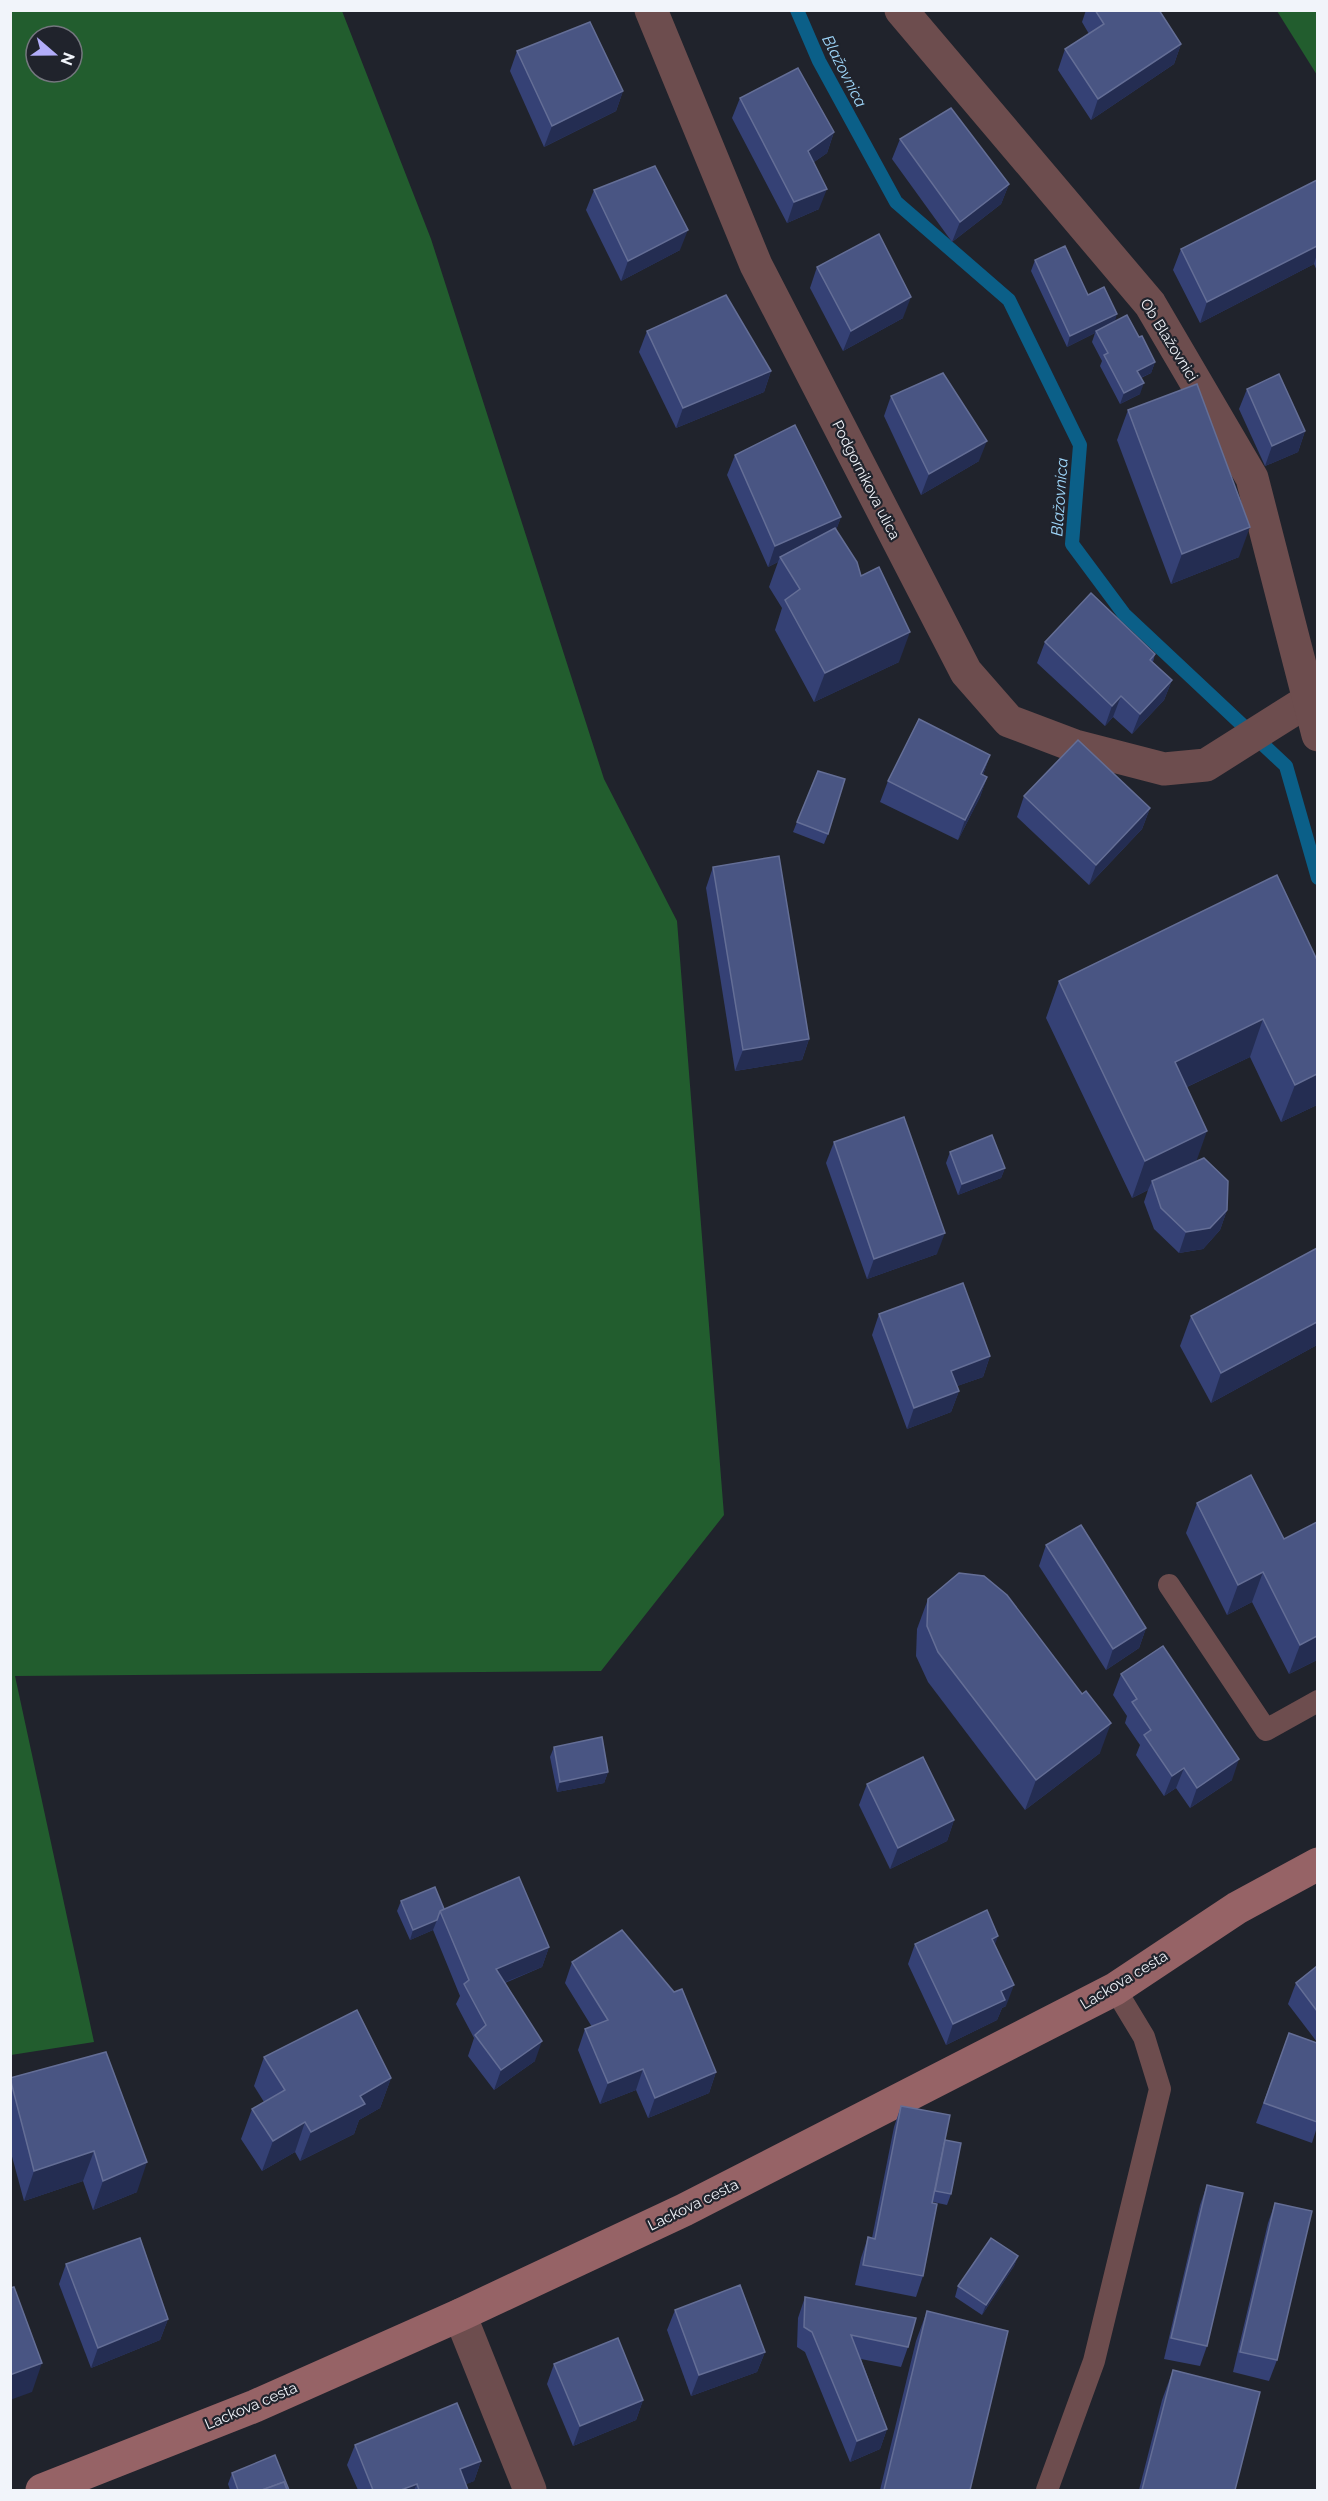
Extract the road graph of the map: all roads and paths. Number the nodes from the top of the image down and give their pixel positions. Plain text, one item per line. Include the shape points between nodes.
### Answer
1 (651, 10) edge
2 (901, 10) edge
3 (1309, 700) junction
4 (1317, 735) edge
5 (1170, 1585) dead end
6 (1317, 1701) edge
7 (1317, 1864) edge
8 (1115, 1989) junction
9 (460, 2315) junction
10 (42, 2490) edge
11 (530, 2490) edge
12 (1047, 2490) edge

1 - 3 street, Podgornikova ulica via 756,265 966,672 1009,721 1074,746 1164,769 1206,765
2 - 3 street, Ob Blažovnici via 1150,304 1252,478
3 - 4 street, Ob Blažovnici
5 - 6 lane via 1266,1730
7 - 8 street, Lackova cesta via 1237,1908
8 - 9 street, Lackova cesta via 694,2205
8 - 12 lane via 1144,2037 1160,2089 1095,2361
9 - 10 street, Lackova cesta via 255,2406
9 - 11 street

